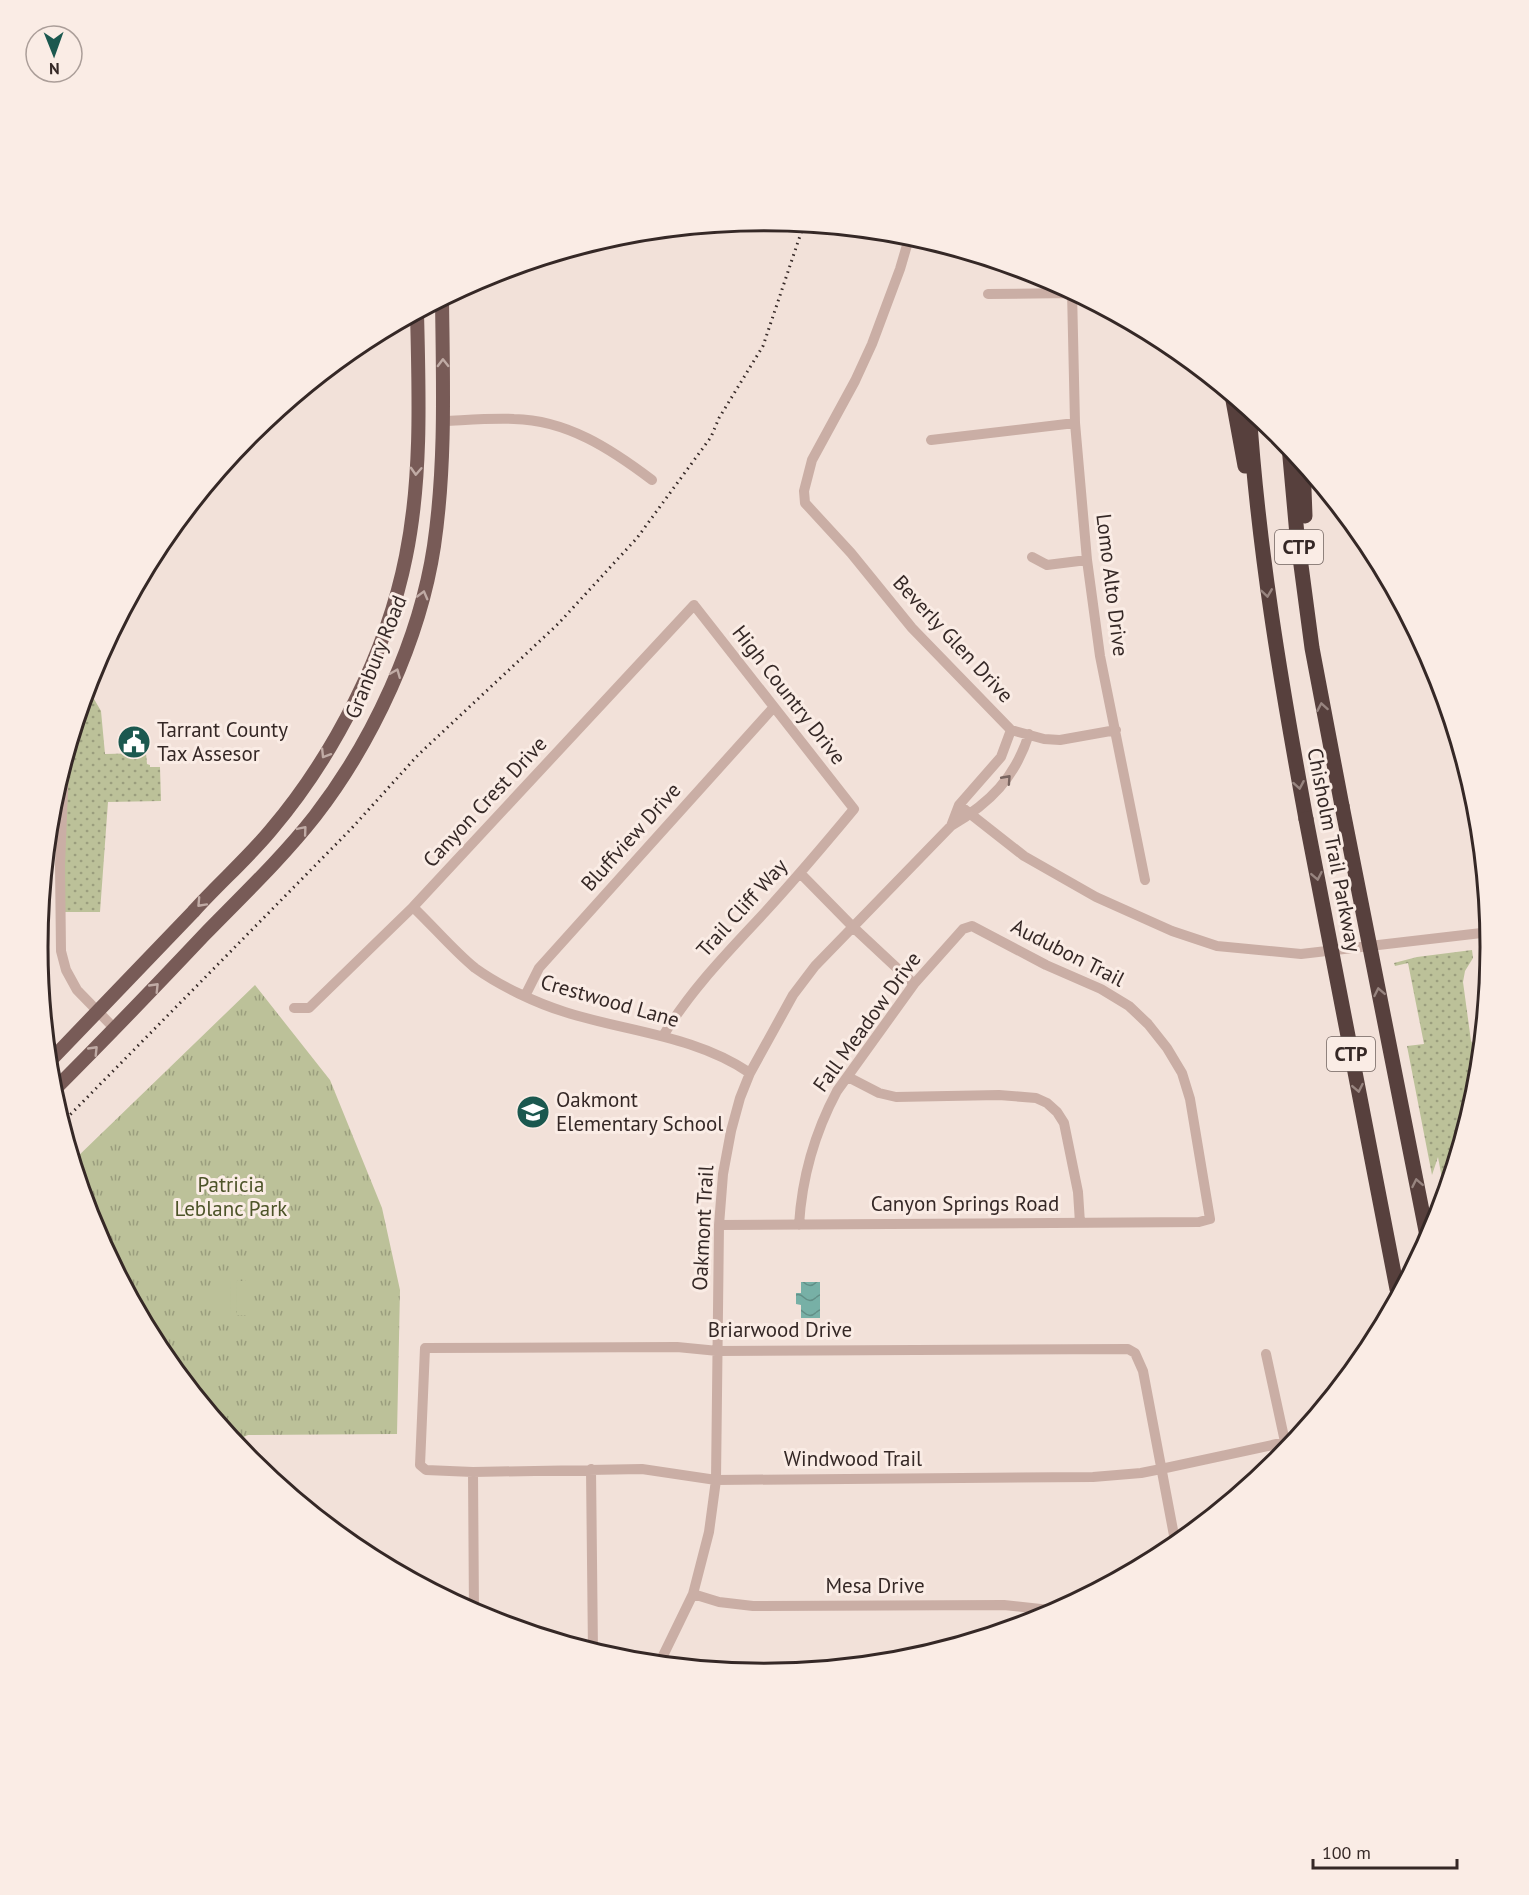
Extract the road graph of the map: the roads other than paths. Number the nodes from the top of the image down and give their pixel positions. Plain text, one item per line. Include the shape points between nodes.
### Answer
1 (907, 246) edge
2 (1053, 292) edge
3 (988, 294) dead end
4 (1072, 301) edge
5 (442, 308) edge
6 (417, 321) edge
7 (1234, 407) edge
8 (419, 421) junction
9 (444, 421) junction
10 (1250, 421) edge
11 (1075, 423) junction
12 (931, 440) dead end
13 (1290, 462) edge
14 (1304, 476) edge
15 (652, 480) dead end
16 (1032, 557) dead end
17 (1087, 560) junction
18 (1263, 563) junction
19 (694, 605) joint
20 (381, 642) junction
21 (1312, 648) junction
22 (405, 651) junction
23 (773, 708) junction
24 (1011, 730) junction
25 (1116, 730) junction
26 (1029, 734) junction
27 (960, 805) junction
28 (62, 806) edge
29 (854, 809) joint
30 (971, 814) junction
31 (951, 826) junction
32 (271, 831) junction
33 (289, 846) junction
34 (800, 873) junction
35 (1145, 880) dead end
36 (413, 907) junction
37 (972, 926) joint
38 (854, 928) junction
39 (1480, 933) edge
40 (914, 984) junction
41 (525, 996) junction
42 (294, 1008) dead end
43 (98, 1012) junction
44 (115, 1029) junction
45 (663, 1036) junction
46 (56, 1055) edge
47 (750, 1073) junction
48 (848, 1077) junction
49 (61, 1083) edge
50 (1210, 1219) joint
51 (1080, 1223) junction
52 (719, 1225) junction
53 (800, 1225) junction
54 (1425, 1225) edge
55 (1396, 1284) edge
56 (718, 1351) junction
57 (1266, 1354) dead end
58 (1285, 1439) edge
59 (1276, 1449) edge
60 (420, 1465) joint
61 (591, 1468) junction
62 (1161, 1469) junction
63 (473, 1472) junction
64 (716, 1480) junction
65 (1174, 1535) edge
66 (693, 1594) junction
67 (474, 1602) edge
68 (1039, 1609) edge
69 (593, 1643) edge
70 (663, 1657) edge

1 - 24 street, Beverly Glen Drive via 872,344 812,460 805,503 912,628
2 - 3 street
4 - 11 street, Lomo Alto Drive
9 -> 5 main road, Granbury Road
6 - 8 main road, Granbury Road
7 - 18 highway
8 - 9 main road
8 -> 20 main road, Granbury Road via 406,555
9 - 15 street via 515,418 559,427 615,453
22 -> 9 main road, Granbury Road via 434,547
10 - 18 highway, Chisholm Trail Parkway / CTP
11 - 12 street
11 - 17 street, Lomo Alto Drive
13 - 21 highway, Chisholm Trail Parkway / CTP
14 - 21 highway
16 - 17 street via 1047,565
17 - 25 street, Lomo Alto Drive via 1100,656
18 -> 55 highway, Chisholm Trail Parkway / CTP, bridge via 1306,819
19 - 23 street, High Country Drive
19 - 36 street, Canyon Crest Drive
20 - 22 main road
20 -> 32 main road, Granbury Road via 334,740
54 -> 21 highway, Chisholm Trail Parkway / CTP, bridge
33 -> 22 main road, Granbury Road via 315,816 354,758
23 - 29 street, High Country Drive
23 - 41 street, Bluffview Drive via 539,968
24 - 26 street, Beverly Glen Drive
24 - 27 street, Oakmont Trail via 1001,757
25 - 26 street, Beverly Glen Drive via 1060,740
25 - 35 street, Lomo Alto Drive
30 -> 26 street, Oakmont Trail via 1015,769
27 - 30 street
27 - 31 street, Oakmont Trail
28 - 43 street via 61,951 77,990
29 - 34 street, Trail Cliff Way
30 - 31 street, Oakmont Trail
30 - 39 street via 1024,856 1096,897 1217,946 1301,954
31 - 38 street, Oakmont Trail
32 - 33 main road
32 -> 43 main road, Granbury Road
44 -> 33 main road, Granbury Road
34 - 38 street
34 - 45 street, Trail Cliff Way via 704,978
36 - 41 street, Crestwood Lane via 476,968
36 - 42 street, Canyon Crest Drive via 309,1008
37 - 40 street, Fall Meadow Drive via 963,929
37 - 50 street, Audubon Trail via 1101,989 1129,1006 1148,1024 1182,1073
38 - 40 street
38 - 47 street, Oakmont Trail via 815,966 793,995
40 - 48 street, Fall Meadow Drive
41 - 45 street, Crestwood Lane via 566,1012
43 - 44 street
43 - 46 main road, Granbury Road
49 -> 44 main road, Granbury Road
45 - 47 street, Crestwood Lane via 725,1058
47 - 52 street, Oakmont Trail via 731,1131
48 - 51 street via 896,1097 999,1095 1036,1098 1047,1103 1064,1123
48 - 53 street, Fall Meadow Drive via 813,1143 803,1184
50 - 51 street, Canyon Springs Road
51 - 53 street, Canyon Springs Road
52 - 53 street, Canyon Springs Road
52 - 56 street, Oakmont Trail
56 - 60 street, Briarwood Drive via 677,1347 425,1348
56 - 62 street, Briarwood Drive via 1128,1349 1135,1353 1143,1371
56 - 64 street, Oakmont Trail
57 - 58 street
59 - 62 street, Windwood Trail
60 - 63 street, Windwood Trail via 426,1470
61 - 63 street, Windwood Trail
61 - 64 street, Windwood Trail via 656,1470
61 - 69 street
62 - 64 street, Windwood Trail via 1093,1477
62 - 65 street
63 - 67 street
64 - 66 street, Oakmont Trail via 709,1532
66 - 68 street, Mesa Drive via 753,1606 1004,1605
66 - 70 street, Oakmont Trail

